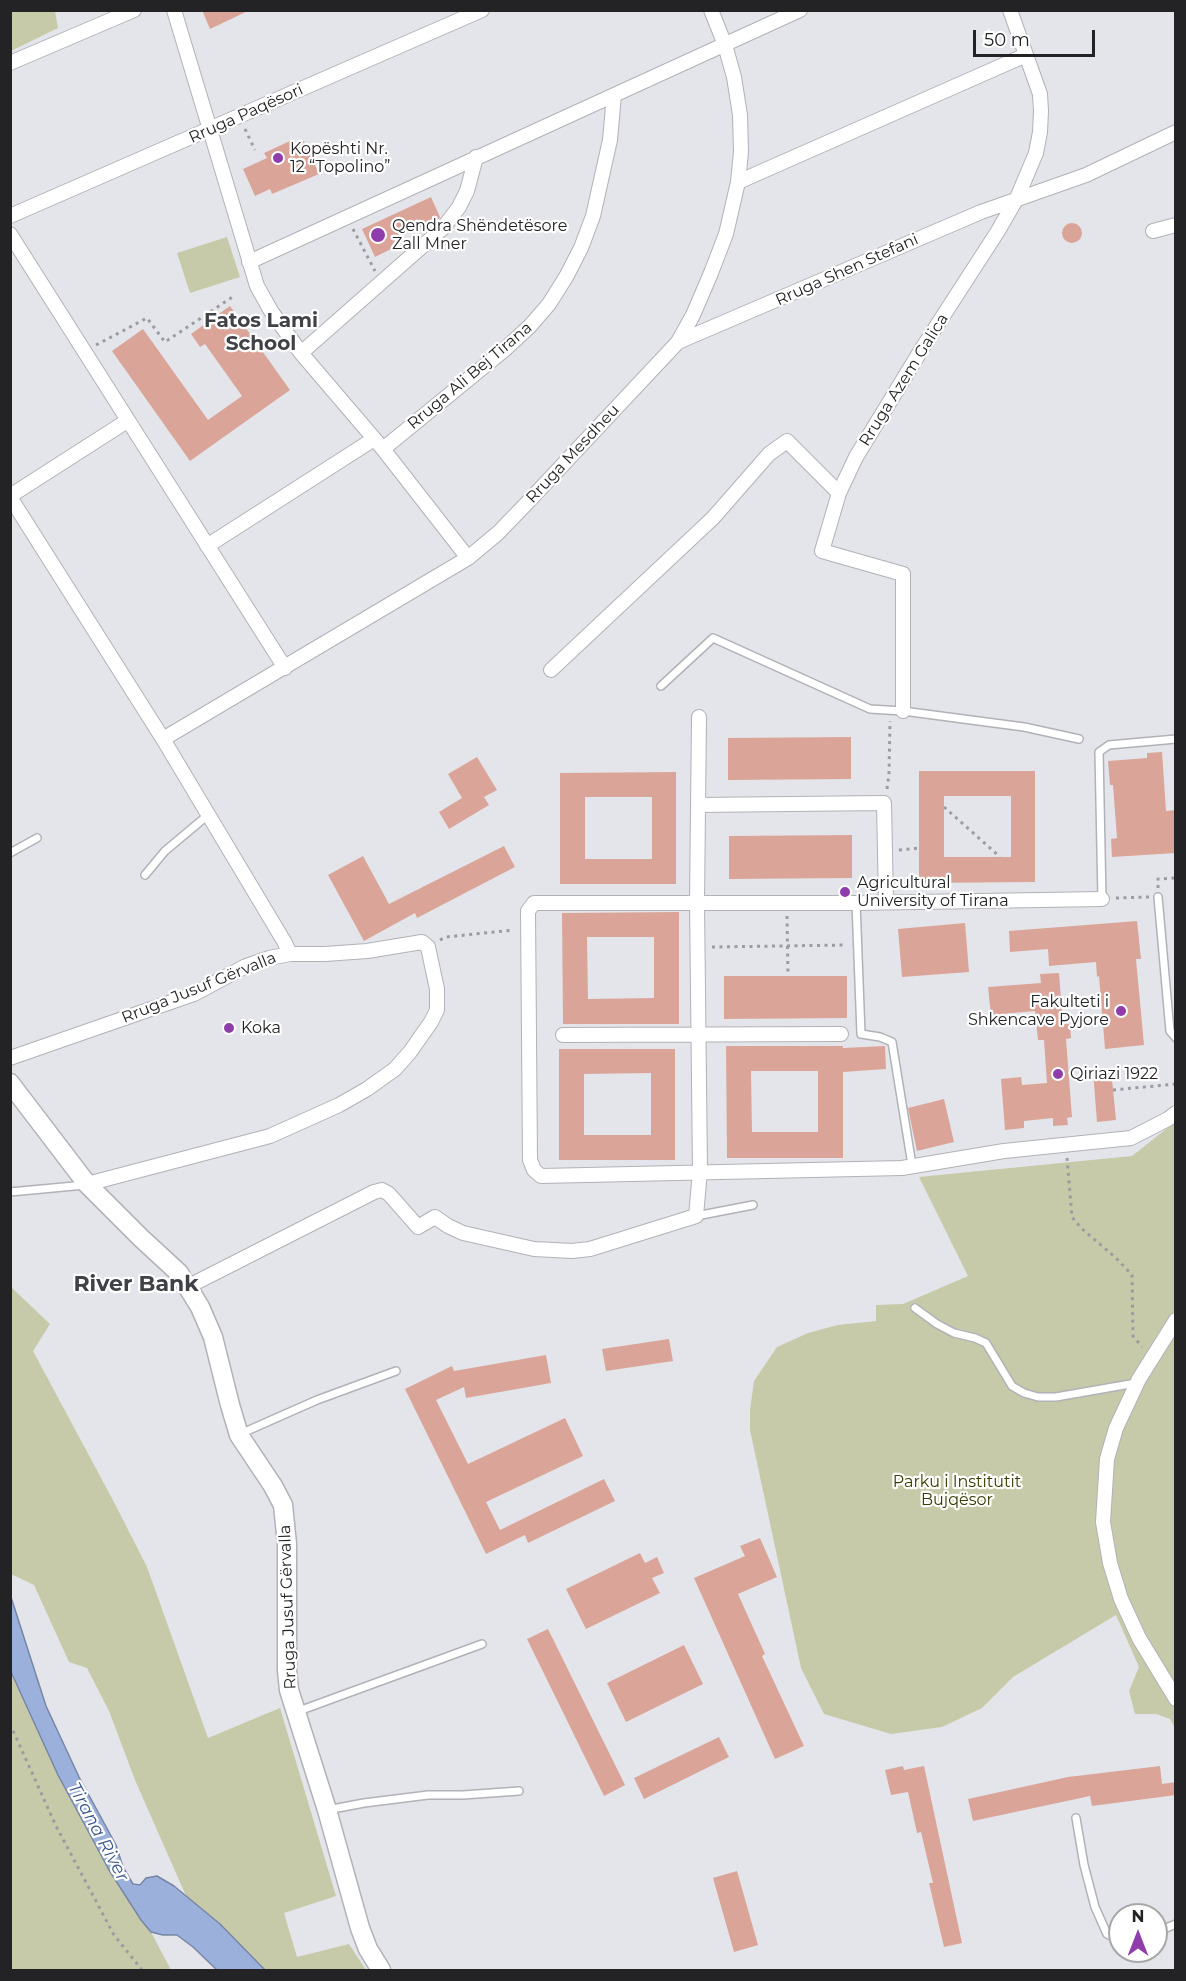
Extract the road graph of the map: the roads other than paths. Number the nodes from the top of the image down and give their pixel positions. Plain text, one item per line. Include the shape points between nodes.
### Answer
1 (134, 10) edge
2 (174, 10) edge
3 (482, 10) edge
4 (711, 10) edge
5 (800, 10) edge
6 (1010, 10) edge
7 (725, 45) junction
8 (1026, 55) junction
9 (10, 63) edge
10 (614, 95) junction
11 (210, 129) junction
12 (1176, 132) edge
13 (476, 157) junction
14 (738, 182) junction
15 (1017, 198) junction
16 (10, 216) edge
17 (1176, 225) edge
18 (1153, 231) dead end
19 (10, 234) edge
20 (249, 262) junction
21 (678, 342) junction
22 (301, 353) junction
23 (127, 421) junction
24 (378, 444) junction
25 (839, 493) junction
26 (10, 496) edge
27 (207, 546) junction
28 (468, 558) junction
29 (285, 668) junction
30 (551, 670) dead end
31 (661, 686) dead end
32 (896, 710) junction
33 (699, 717) dead end
34 (163, 739) junction
35 (1079, 739) dead end
36 (1176, 739) edge
37 (698, 805) junction
38 (208, 815) junction
39 (37, 838) dead end
40 (10, 853) edge
41 (146, 875) dead end
42 (1158, 897) road end
43 (1102, 899) joint
44 (697, 902) junction
45 (886, 902) junction
46 (856, 903) junction
47 (290, 954) junction
48 (841, 1034) dead end
49 (563, 1035) dead end
50 (699, 1035) junction
51 (1176, 1038) edge
52 (10, 1058) edge
53 (10, 1083) edge
54 (1176, 1113) edge
55 (912, 1165) junction
56 (700, 1171) junction
57 (87, 1185) junction
58 (10, 1192) edge
59 (753, 1205) dead end
60 (696, 1216) junction
61 (189, 1286) junction
62 (915, 1308) dead end
63 (1176, 1320) edge
64 (396, 1371) dead end
65 (1136, 1383) junction
66 (239, 1435) junction
67 (482, 1644) dead end
68 (1176, 1699) edge
69 (295, 1712) junction
70 (519, 1791) dead end
71 (327, 1810) junction
72 (1076, 1818) dead end
73 (1108, 1934) edge
74 (381, 1971) edge

1 - 9 street
2 - 11 street
3 - 11 street, Rruga Paqësori
4 - 7 street, Rruga Mesdheu
5 - 7 street
6 - 8 street, Rruga Azem Galica
7 - 10 street
7 - 14 street, Rruga Mesdheu via 740,115
8 - 14 street
8 - 15 street, Rruga Azem Galica via 1040,94 1040,132 1036,153
10 - 13 street
10 - 24 street, Rruga Ali Bej Tirana via 610,140 593,216 581,248 549,304 504,350
11 - 16 street, Rruga Paqësori
11 - 20 street
12 - 15 street, Rruga Shen Stefani via 1086,175
13 - 20 street
13 - 22 street via 467,191 443,228
14 - 21 street, Rruga Mesdheu via 726,234
15 - 21 street, Rruga Shen Stefani
15 - 25 street, Rruga Azem Galica via 878,420
17 - 18 street
19 - 23 street
20 - 22 street via 262,294
21 - 28 street, Rruga Mesdheu via 512,519
22 - 24 street
23 - 26 street
23 - 27 street
24 - 27 street, Rruga Ali Bej Tirana
24 - 28 street
25 - 30 street via 787,441 769,454 713,518
25 - 32 street, Rruga Azem Galica via 822,551 903,574
26 - 34 street
27 - 29 street
28 - 29 street, Rruga Mesdheu
29 - 34 street, Rruga Mesdheu
31 - 32 lane via 713,638 870,709
32 - 35 lane via 1024,727
33 - 37 street
34 - 38 street
36 - 43 lane via 1109,745 1099,752
37 - 44 street
37 - 45 street via 884,803
38 - 41 lane via 165,851
38 - 47 street
39 - 40 lane
42 - 51 lane via 1170,1031
43 - 45 street
44 - 46 street
44 - 50 street
44 - 56 street via 534,903 528,911 530,1160 542,1176
45 - 46 street
46 - 55 lane via 861,1034 892,1042
47 - 52 street, Rruga Jusuf Gërvalla via 269,957 194,994
47 - 57 street, Rruga Jusuf Gërvalla via 357,952 422,942 428,947 437,1010 395,1069 339,1105 270,1136
48 - 50 street
49 - 50 street
50 - 56 street
53 - 57 street, Rruga Jusuf Gërvalla
54 - 55 street via 1131,1138
55 - 56 street
56 - 60 street
57 - 58 lane
57 - 61 street, Rruga Jusuf Gërvalla
59 - 60 lane
60 - 61 street via 590,1249 534,1250 463,1233 435,1216 418,1227 382,1190
61 - 66 street, Rruga Jusuf Gërvalla via 213,1336
62 - 65 lane via 954,1333 986,1343 1012,1386 1024,1393 1056,1397
63 - 65 street
64 - 66 lane
65 - 68 street via 1107,1459 1103,1522 1121,1599 1139,1638
66 - 69 street, Rruga Jusuf Gërvalla via 283,1505 287,1544 287,1670
67 - 69 lane
69 - 71 street, Rruga Jusuf Gërvalla
70 - 71 lane via 428,1795
71 - 74 street, Rruga Jusuf Gërvalla via 360,1928
72 - 73 lane via 1095,1907

